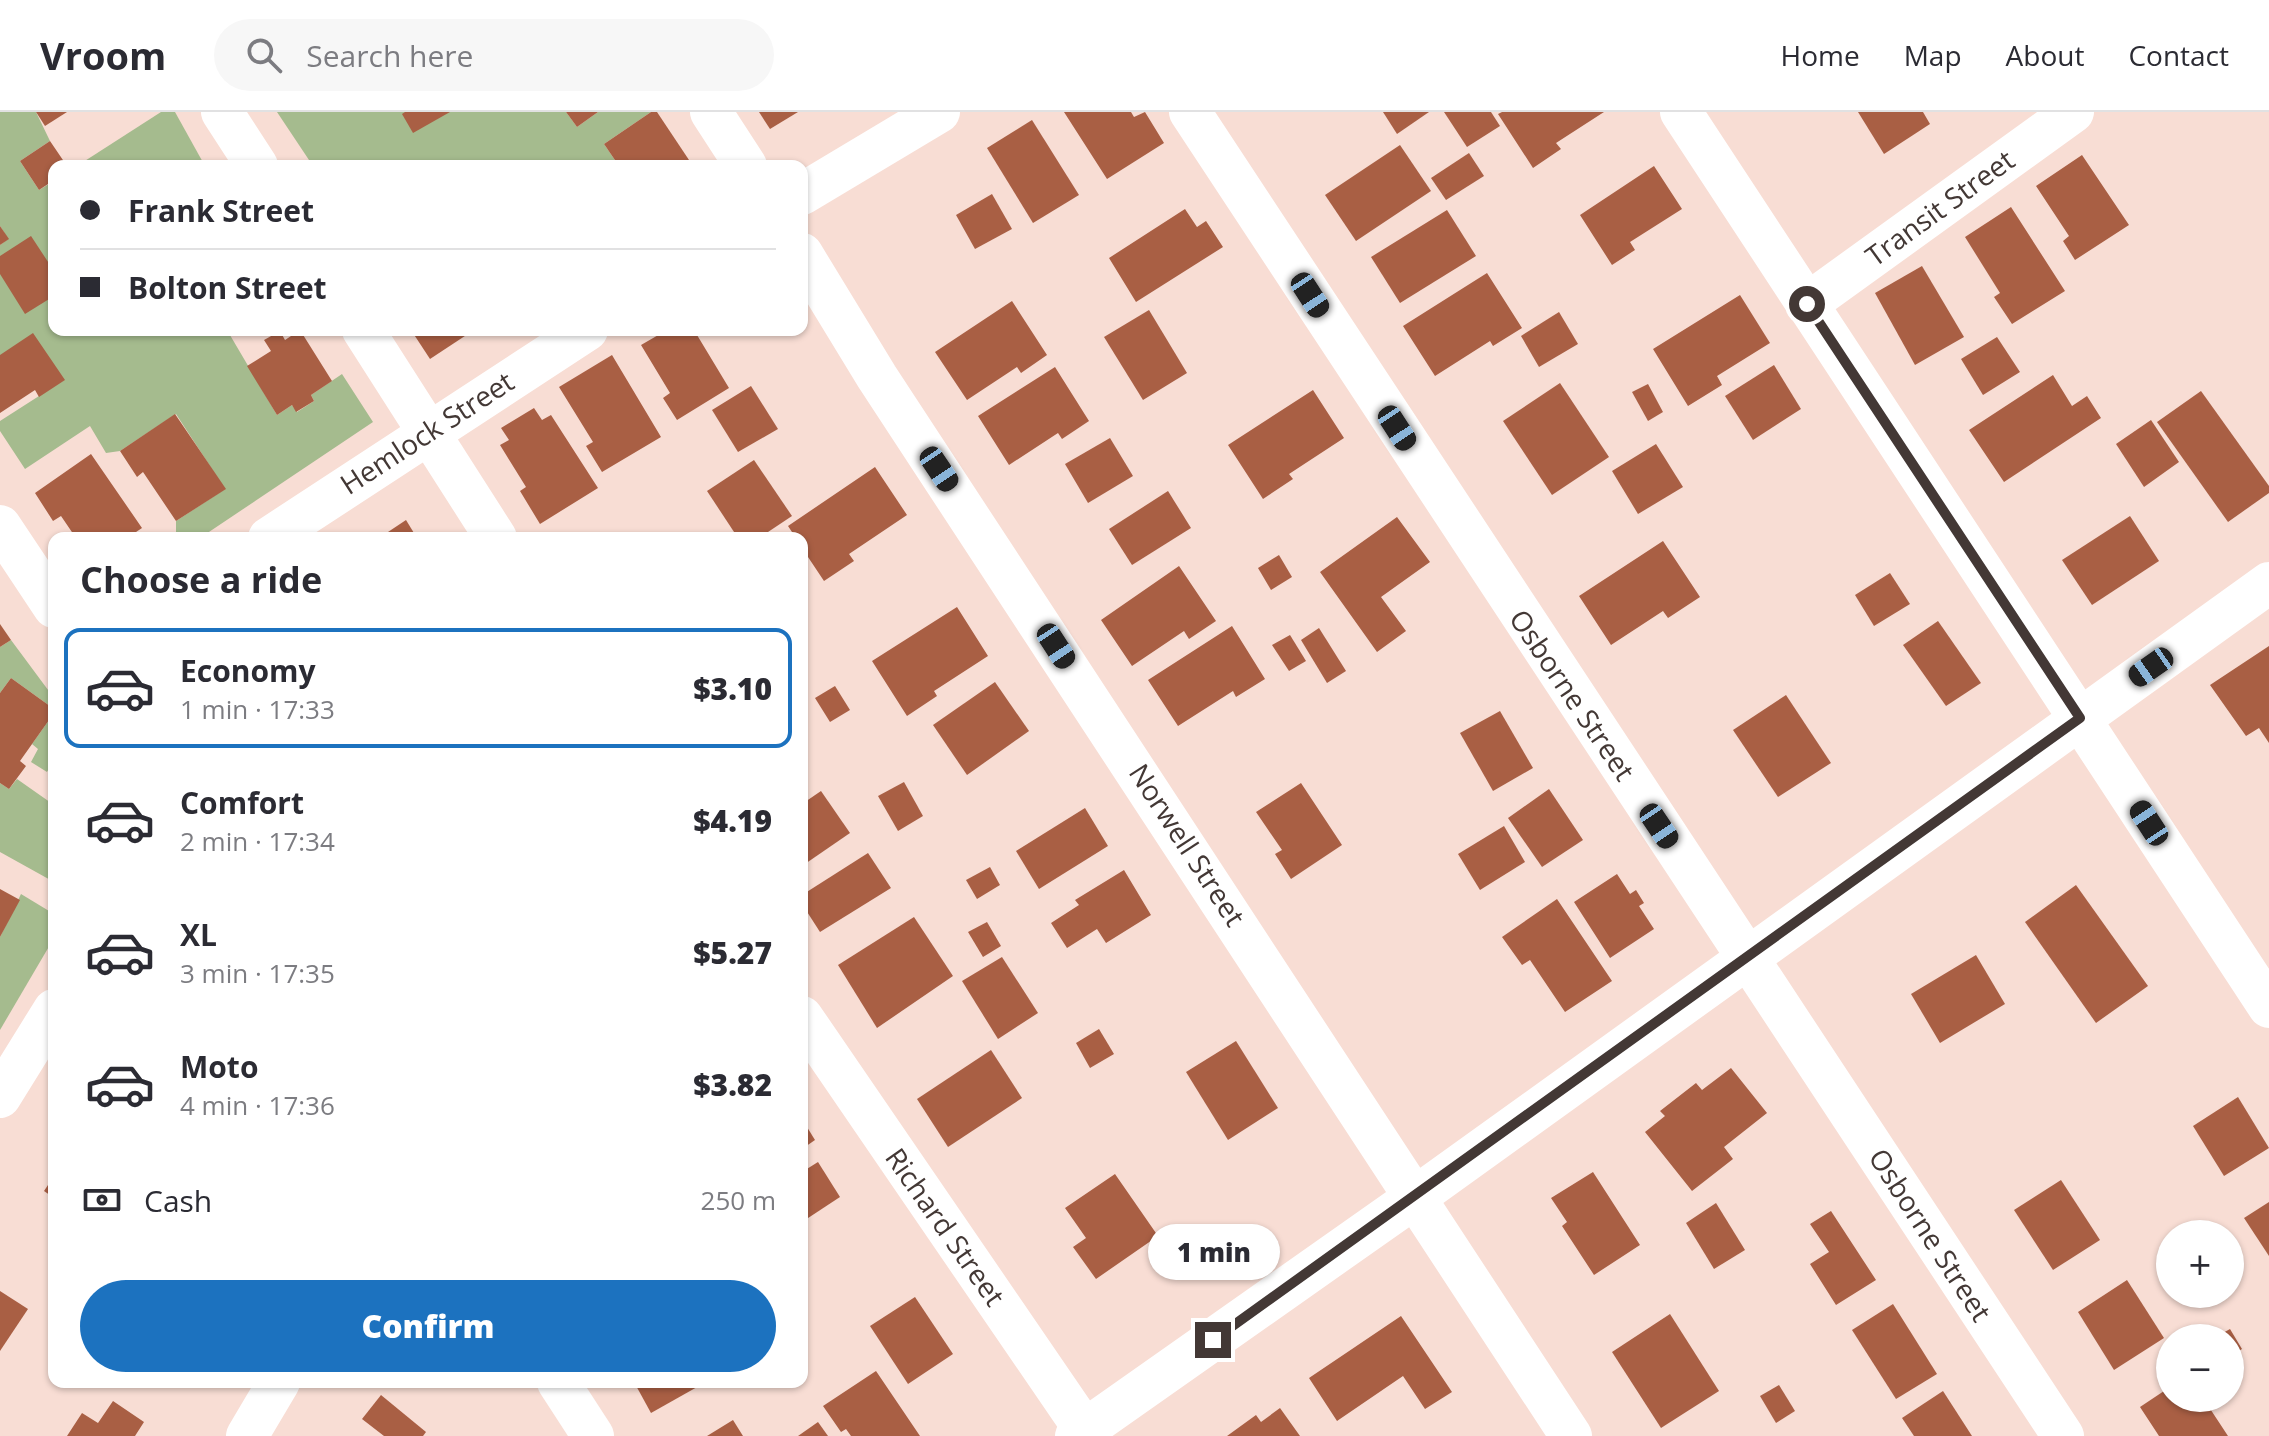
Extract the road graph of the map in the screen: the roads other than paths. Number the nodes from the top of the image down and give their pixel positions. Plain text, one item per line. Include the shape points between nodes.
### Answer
1 (222, 112) edge
2 (711, 112) edge
3 (939, 112) edge
4 (1190, 112) edge
5 (1681, 112) edge
6 (2073, 112) edge
7 (253, 160) edge
8 (742, 160) edge
9 (808, 190) edge
10 (808, 264) edge
11 (1807, 304) junction
12 (367, 336) edge
13 (578, 336) edge
14 (429, 430) junction
15 (0, 526) edge
16 (278, 532) edge
17 (492, 532) edge
18 (2269, 583) edge
19 (48, 598) edge
20 (2080, 718) junction
21 (1747, 957) junction
22 (2269, 1007) edge
23 (48, 1020) edge
24 (808, 1026) edge
25 (0, 1097) edge
26 (1417, 1196) junction
27 (275, 1388) edge
28 (562, 1388) edge
29 (1083, 1434) edge
30 (247, 1436) edge
31 (593, 1436) edge
32 (1571, 1436) edge
33 (2063, 1436) edge

1 - 7 street
2 - 8 street
3 - 9 street
4 - 21 street, Osborne Street
5 - 11 street
6 - 11 street, Transit Street
10 - 26 street, Norwell Street via 877,377
11 - 20 street
12 - 14 street
13 - 14 street, Hemlock Street
14 - 16 street, Hemlock Street
14 - 17 street
15 - 19 street
18 - 20 street
20 - 21 street
20 - 22 street
21 - 26 street
21 - 33 street, Osborne Street
23 - 25 street
24 - 29 street, Richard Street
26 - 29 street
26 - 32 street, Norwell Street
27 - 30 street
28 - 31 street

